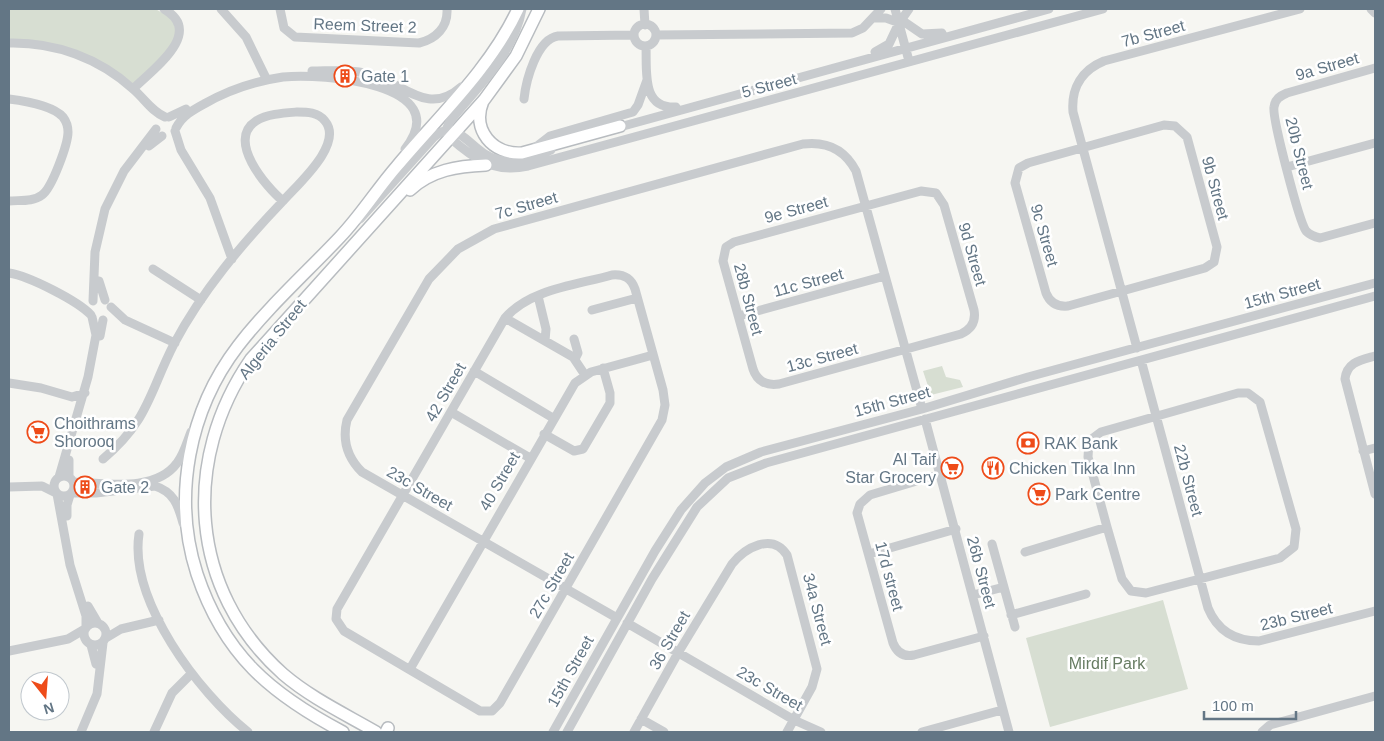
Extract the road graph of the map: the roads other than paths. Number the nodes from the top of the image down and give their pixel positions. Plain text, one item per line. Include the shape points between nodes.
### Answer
1 (164, 9) edge
2 (221, 9) edge
3 (280, 9) edge
4 (447, 9) edge
5 (520, 9) edge
6 (539, 9) edge
7 (644, 9) edge
8 (881, 9) edge
9 (895, 9) edge
10 (900, 9) edge
11 (909, 9) edge
12 (1049, 9) edge
13 (1103, 9) edge
14 (1300, 9) edge
15 (1371, 9) edge
16 (232, 12) edge
17 (1375, 13) edge
18 (874, 18) junction
19 (900, 22) junction
20 (645, 24) junction
21 (955, 34) junction
22 (634, 35) junction
23 (656, 35) junction
24 (9, 43) edge
25 (646, 46) junction
26 (908, 47) junction
27 (912, 61) junction
28 (854, 62) junction
29 (1375, 68) edge
30 (336, 74) junction
31 (265, 76) junction
32 (472, 80) junction
33 (647, 80) junction
34 (133, 89) junction
35 (1286, 93) joint
36 (9, 99) edge
37 (524, 99) dead end
38 (484, 100) junction
39 (690, 107) junction
40 (162, 126) junction
41 (620, 126) junction
42 (176, 129) junction
43 (450, 132) junction
44 (1375, 143) edge
45 (1083, 147) junction
46 (181, 150) junction
47 (531, 150) junction
48 (486, 165) junction
49 (1287, 167) junction
50 (393, 170) junction
51 (9, 201) edge
52 (283, 201) junction
53 (866, 206) junction
54 (376, 219) junction
55 (352, 223) junction
56 (1375, 223) edge
57 (734, 242) joint
58 (232, 259) junction
59 (153, 269) dead end
60 (9, 273) edge
61 (886, 276) junction
62 (1375, 283) edge
63 (1122, 291) junction
64 (636, 293) junction
65 (538, 296) junction
66 (1375, 296) edge
67 (106, 300) junction
68 (201, 300) junction
69 (92, 303) junction
70 (78, 305) junction
71 (111, 308) junction
72 (592, 310) dead end
73 (92, 316) junction
74 (739, 316) junction
75 (505, 318) junction
76 (105, 320) junction
77 (125, 320) junction
78 (574, 339) dead end
79 (545, 341) junction
80 (174, 343) junction
81 (1137, 348) junction
82 (905, 349) junction
83 (653, 355) junction
84 (1375, 356) edge
85 (575, 359) junction
86 (1141, 360) junction
87 (603, 368) junction
88 (753, 369) joint
89 (1052, 371) junction
90 (474, 372) junction
91 (584, 374) junction
92 (9, 383) edge
93 (84, 393) junction
94 (1011, 394) junction
95 (72, 397) junction
96 (922, 409) junction
97 (80, 410) junction
98 (451, 412) junction
99 (1156, 416) junction
100 (553, 418) junction
101 (199, 419) junction
102 (925, 419) junction
103 (347, 420) joint
104 (842, 430) junction
105 (544, 434) junction
106 (1375, 448) edge
107 (813, 450) junction
108 (1363, 451) junction
109 (530, 458) junction
110 (103, 459) dead end
111 (940, 474) junction
112 (58, 478) junction
113 (72, 480) junction
114 (96, 482) junction
115 (42, 486) junction
116 (9, 487) edge
117 (96, 493) junction
118 (57, 494) junction
119 (71, 494) junction
120 (1375, 494) edge
121 (402, 495) junction
122 (1107, 527) junction
123 (956, 529) junction
124 (139, 534) dead end
125 (188, 538) junction
126 (482, 541) junction
127 (992, 544) dead end
128 (655, 551) junction
129 (1024, 552) dead end
130 (869, 554) junction
131 (732, 564) joint
132 (1200, 578) junction
133 (652, 579) junction
134 (1004, 587) junction
135 (566, 588) junction
136 (1086, 594) dead end
137 (973, 595) junction
138 (1208, 608) joint
139 (337, 609) joint
140 (1375, 610) edge
141 (1011, 615) junction
142 (617, 618) junction
143 (159, 620) junction
144 (627, 623) junction
145 (100, 624) junction
146 (1015, 627) dead end
147 (86, 628) junction
148 (121, 629) junction
149 (984, 636) junction
150 (68, 639) junction
151 (104, 640) junction
152 (88, 643) junction
153 (9, 652) edge
154 (678, 653) junction
155 (410, 669) junction
156 (191, 674) junction
157 (1375, 696) edge
158 (1002, 710) junction
159 (641, 719) junction
160 (794, 720) junction
161 (75, 732) edge
162 (81, 732) edge
163 (154, 732) edge
164 (248, 732) edge
165 (344, 732) edge
166 (376, 732) edge
167 (553, 732) edge
168 (567, 732) edge
169 (634, 732) edge
170 (664, 732) edge
171 (787, 732) edge
172 (821, 732) edge
173 (922, 732) edge
174 (1009, 732) edge
175 (1262, 732) edge

1 - 34 street via 180,26 178,40
2 - 16 street
3 - 4 street, Reem Street 2 via 284,28 295,36 419,43 428,41 442,30
5 - 32 main road, Algeria Street
5 - 43 street via 516,32 498,62 450,121
6 - 38 main road, Algeria Street via 516,56
7 - 20 street
8 - 18 street
9 - 19 street
10 - 19 street
11 - 19 street
12 - 21 street, 5 Street
13 - 27 street, 5 Street
14 - 45 street, 7b Street via 1096,64 1079,81 1073,96
15 - 17 street
16 - 31 street
18 - 19 street
18 - 23 street via 859,30 848,33
19 - 21 street via 922,34
19 - 26 street
19 - 28 street via 889,44
20 - 22 street via 637,28
20 - 23 street via 653,28
21 - 26 street, 5 Street
22 - 25 street via 636,42
22 - 37 street via 549,38 529,74
23 - 25 street via 653,43
24 - 34 street via 40,45 75,54 105,68
25 - 33 street
26 - 27 street
26 - 28 street, 5 Street
27 - 48 street, 5 Street via 528,166 510,169
28 - 39 street, 5 Street
29 - 35 street, 9a Street
30 - 31 street
30 - 32 street via 377,76 427,100 449,96
30 - 42 street via 294,76 252,84 186,114
30 - 50 street via 386,90 407,101 414,110 416,132
31 - 40 street via 223,89
32 - 50 main road, Algeria Street
33 - 39 street via 652,97 661,106
33 - 47 street via 633,112 550,136
34 - 40 street via 153,110
35 - 49 street, 20b Street via 1278,99 1274,109
36 - 51 street via 58,112 68,131 46,192 32,200
38 - 43 main road, Algeria Street
38 - 47 main road via 480,125 492,144 514,153
39 - 41 street, 5 Street
40 - 42 street via 175,122
40 - 42 street via 171,136
40 - 46 street
40 - 67 street via 118,190 110,209 99,262 100,286
40 - 69 street via 124,171 108,201 96,243
41 - 43 street, 5 Street via 534,156 510,161 494,159
41 - 47 main road
42 - 46 street
43 - 48 street, 5 Street
43 - 54 main road, Algeria Street
43 - 55 street via 434,137 368,212
44 - 49 street
45 - 63 street
45 - 63 street, 9c Street via 1028,163 1016,173 1030,238 1046,294 1057,306
45 - 63 street, 9b Street via 1164,125 1176,126 1187,137 1217,248 1216,258 1205,268
46 - 58 street via 206,190
48 - 54 main road via 458,167 426,178
49 - 56 street, 20b Street via 1303,225 1309,234 1320,238
50 - 55 main road, Algeria Street
52 - 52 street via 325,153 329,143 327,123 313,113 297,112 263,118 254,122 246,134 245,144 252,164
52 - 58 street
53 - 57 street, 9e Street
53 - 61 street
53 - 82 street, 9d Street via 921,191 931,191 939,196 974,310 973,325 966,332
53 - 103 street, 7c Street via 856,171 846,156 831,146 812,143 494,229 475,237 450,256 429,279
54 - 166 main road, Algeria Street via 267,340 238,379 213,436 204,498 206,535 214,566 228,601 248,634 293,681
55 - 101 main road, Algeria Street via 239,344 218,376
57 - 74 street, 28b Street via 726,247 723,256
58 - 68 street
59 - 68 street
60 - 70 street via 31,280
61 - 74 street, 11c Street
61 - 82 street
62 - 81 street, 15th Street
63 - 81 street
64 - 65 street, 42 Street via 629,279 618,274
64 - 72 street
64 - 83 street, 27c Street
65 - 75 street, 42 Street via 517,306
65 - 79 street via 546,330
66 - 86 street, 15th Street
67 - 69 street via 99,298
67 - 71 street
68 - 80 street
69 - 70 street
69 - 73 street
70 - 73 street
71 - 76 street
71 - 77 street
73 - 76 street
73 - 93 street via 96,335
74 - 88 street, 28b Street
75 - 79 street
75 - 90 street, 42 Street
76 - 77 street
76 - 113 street via 90,389 69,460
77 - 80 street
78 - 85 street via 578,353
79 - 85 street
80 - 110 street via 139,421
81 - 89 street, 15th Street
82 - 88 street, 13c Street via 774,385 758,379
82 - 96 street
83 - 87 street
83 - 135 street, 27c Street via 664,398 662,420
84 - 108 street via 1349,367 1345,379
85 - 91 street
86 - 94 street, 15th Street
86 - 99 street, 22b Street
87 - 91 street
87 - 105 street via 610,403 582,450 574,451
89 - 94 street via 1052,377 1018,388
89 - 96 street, 15th Street
90 - 98 street, 42 Street
90 - 100 street
91 - 100 street, 40 Street
92 - 95 street
93 - 95 street
93 - 97 street
94 - 102 street, 15th Street
95 - 97 street
96 - 104 street, 15th Street
97 - 112 street
98 - 109 street
98 - 121 street, 42 Street
99 - 122 street via 1101,432 1089,441 1088,457
99 - 132 street, 22b Street
99 - 132 street via 1238,393 1248,393 1257,398 1296,530 1294,547 1286,556
100 - 105 street, 40 Street
101 - 114 street via 180,458 166,474 146,482
101 - 125 main road, Algeria Street via 187,477
102 - 107 street, 15th Street
102 - 111 street, 26b Street
103 - 121 street, 23c Street via 346,446 353,462 362,472
104 - 107 street via 812,442
104 - 128 street, 15th Street via 762,452 726,467 687,502
105 - 109 street, 40 Street
106 - 108 street
107 - 133 street, 15th Street via 751,467 717,486 690,516
108 - 120 street
109 - 126 street, 40 Street
111 - 123 street, 26b Street
111 - 130 street, 17d street via 862,500 858,513
112 - 113 street
112 - 115 street
112 - 118 street via 54,485
113 - 114 street
113 - 119 street
114 - 117 street via 93,489
115 - 116 street
115 - 118 street
117 - 119 street
117 - 125 street via 147,486 162,488 178,504
118 - 119 street via 65,497
118 - 147 street via 69,559 86,616
119 - 145 street via 66,512 75,564 88,608
121 - 126 street, 23c Street
121 - 139 street, 42 Street
122 - 129 street
122 - 132 street via 1122,579 1131,591 1146,593
123 - 130 street
123 - 137 street, 26b Street
124 - 143 street via 140,564
125 - 165 main road, Algeria Street via 205,594 224,632 240,654 258,675 290,702
126 - 135 street, 23c Street
126 - 155 street, 40 Street
127 - 134 street
128 - 133 street via 659,550 661,555 653,569
128 - 142 street, 15th Street
130 - 149 street, 17d street via 893,643 901,654 914,655
131 - 154 street, 36 Street
131 - 160 street, 34a Street via 744,552 767,543 779,546 788,555 816,663 815,681
132 - 138 street, 22b Street
133 - 144 street, 15th Street
134 - 137 street
134 - 141 street
135 - 142 street, 23c Street
135 - 155 street, 27c Street via 500,703 492,710 480,711
136 - 141 street
137 - 149 street, 26b Street
138 - 140 street, 23b Street via 1224,631 1249,641 1268,639
139 - 155 street, 27c Street via 337,624 344,631
141 - 146 street
142 - 167 street, 15th Street
143 - 148 street
143 - 156 street
144 - 154 street, 23c Street
144 - 168 street, 15th Street
145 - 147 street
145 - 148 street
145 - 151 street
147 - 150 street
147 - 152 street
148 - 151 street
149 - 158 street, 26b Street
150 - 152 street
150 - 153 street
151 - 152 street
151 - 162 street via 97,694
152 - 161 street via 96,659 93,688 86,713
154 - 159 street, 36 Street
154 - 160 street, 23c Street
156 - 163 street via 172,693
156 - 164 street via 222,710
157 - 175 street via 1270,725
158 - 173 street
158 - 174 street, 26b Street
159 - 169 street, 36 Street
159 - 170 street
160 - 171 street, 34a Street
160 - 172 street, 23c Street

